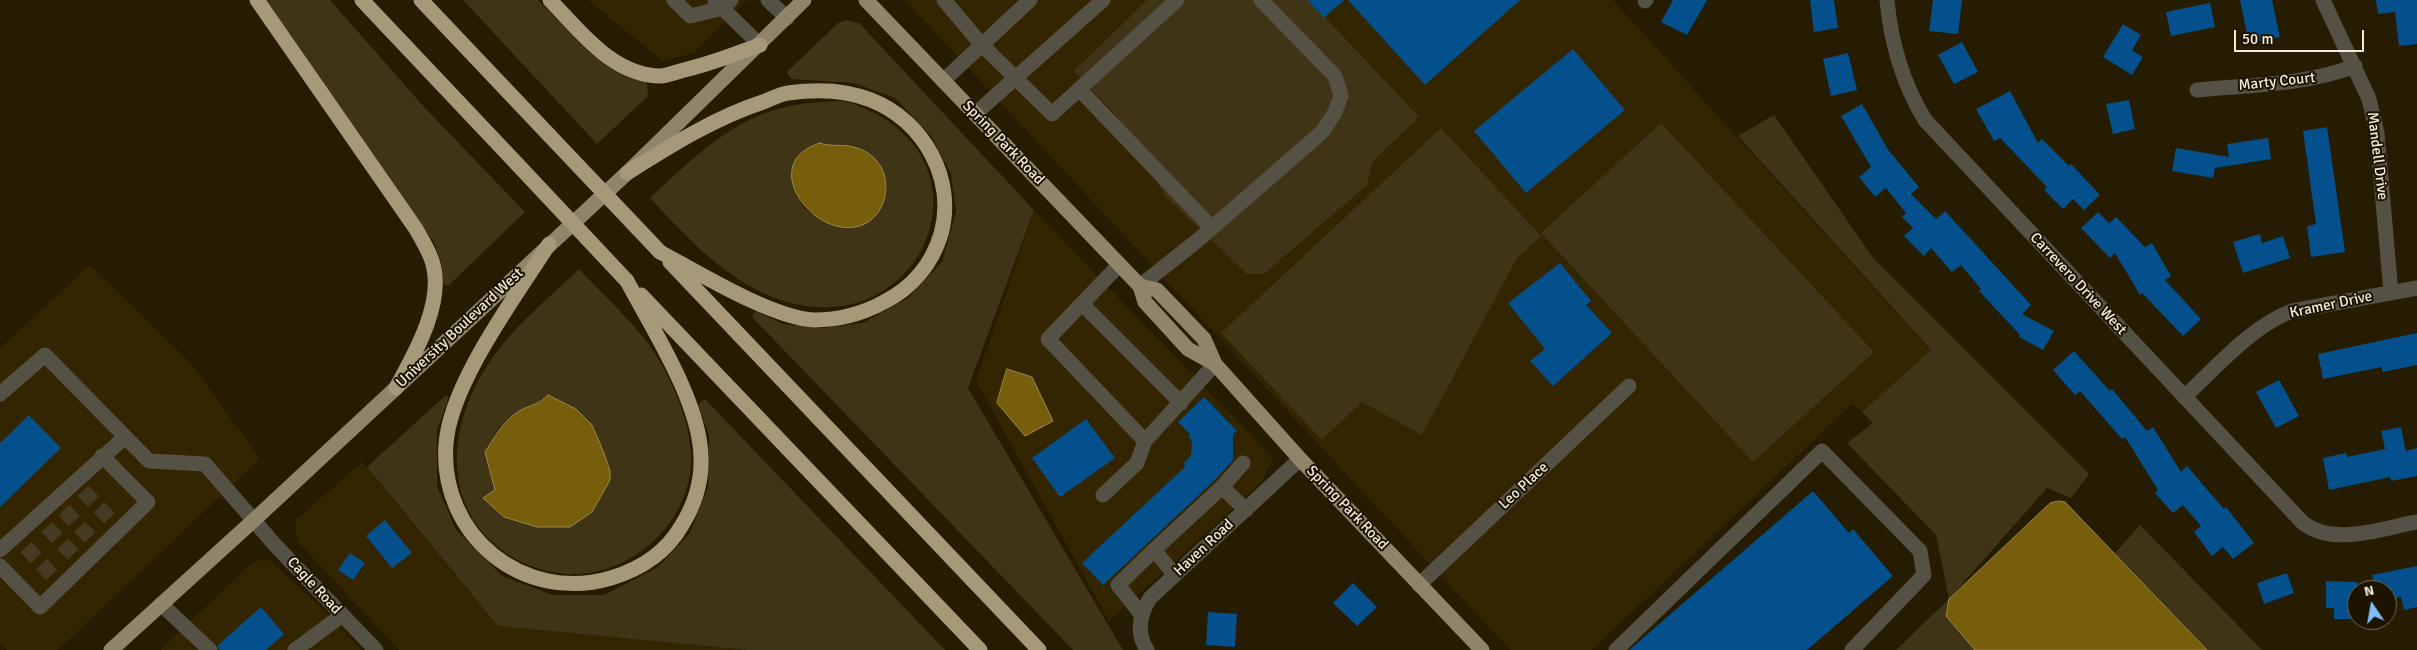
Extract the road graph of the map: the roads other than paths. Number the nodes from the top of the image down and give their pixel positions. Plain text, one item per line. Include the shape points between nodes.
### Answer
1 (257, 0) edge
2 (362, 0) edge
3 (422, 0) edge
4 (550, 0) edge
5 (674, 0) edge
6 (768, 0) edge
7 (804, 0) edge
8 (866, 0) edge
9 (944, 0) edge
10 (1030, 0) edge
11 (1103, 0) edge
12 (1177, 0) edge
13 (1261, 0) edge
14 (1887, 0) edge
15 (2323, 0) edge
16 (723, 3) edge
17 (787, 18) junction
18 (981, 44) junction
19 (760, 45) junction
20 (2355, 66) junction
21 (1016, 79) junction
22 (942, 81) junction
23 (1079, 89) junction
24 (2197, 90) dead end
25 (975, 114) junction
26 (627, 173) junction
27 (1212, 228) junction
28 (549, 244) junction
29 (660, 252) junction
30 (1119, 265) junction
31 (627, 281) junction
32 (1140, 286) junction
33 (2417, 288) edge
34 (2391, 293) junction
35 (1082, 304) junction
36 (1214, 364) junction
37 (1629, 386) dead end
38 (396, 388) junction
39 (0, 394) edge
40 (2184, 397) junction
41 (1181, 403) junction
42 (125, 437) junction
43 (1145, 441) junction
44 (102, 456) junction
45 (1300, 459) junction
46 (1243, 463) dead end
47 (1222, 487) junction
48 (1103, 495) dead end
49 (1246, 510) junction
50 (254, 520) junction
51 (2417, 522) edge
52 (0, 550) edge
53 (1154, 550) junction
54 (0, 566) edge
55 (1175, 575) junction
56 (1420, 585) junction
57 (161, 604) junction
58 (1141, 614) junction
59 (341, 616) junction
60 (111, 650) edge
61 (210, 650) edge
62 (295, 650) edge
63 (376, 650) edge
64 (980, 650) edge
65 (1038, 650) edge
66 (1147, 650) edge
67 (1482, 650) edge
68 (1616, 650) edge
69 (1852, 650) edge

1 - 38 highway via 416,229 434,265 435,284 425,330
2 - 31 highway, bridge
3 - 29 highway, bridge
4 - 19 highway via 607,56 642,74 662,76
5 - 16 street via 690,16
6 - 17 street
7 - 17 main road, University Boulevard West
8 - 22 main road, Spring Park Road
9 - 18 street
10 - 18 street
11 - 21 street
12 - 23 street
13 - 27 street via 1335,76 1341,96 1322,132
14 - 40 street, Carrevero Drive West via 1894,48 1902,75 1925,120
15 - 20 street, Mandell Drive
16 - 19 street
17 - 19 main road, University Boulevard West
18 - 21 street
18 - 22 street
19 - 26 main road, University Boulevard West
20 - 24 street, Marty Court via 2309,80
20 - 34 street, Mandell Drive via 2369,99 2377,133
21 - 23 street via 1052,114
21 - 25 street
22 - 25 main road, Spring Park Road
23 - 27 street
25 - 30 main road, Spring Park Road
26 - 28 main road, University Boulevard West
26 - 29 highway via 679,141 745,108 787,93 825,90 855,95 889,109 914,129 926,144 942,181 944,223 936,251 926,267 902,293 851,316 813,320 795,317 724,286
27 - 32 street
28 - 31 highway via 460,392 448,424 446,444 449,487 467,526 478,543 496,558 531,578 574,584 598,582 634,570 661,553 674,539 694,504 701,456 693,417 675,371
28 - 38 main road, University Boulevard West
29 - 65 highway
30 - 32 main road, Spring Park Road
30 - 35 street
31 - 64 highway
32 - 36 main road, Spring Park Road via 1145,302 1188,349
33 - 34 street, Kramer Drive
34 - 40 street, Kramer Drive via 2292,311 2273,318
35 - 41 street
35 - 43 street via 1048,339
36 - 41 street
36 - 45 main road, Spring Park Road
37 - 56 street, Leo Place
38 - 50 main road, University Boulevard West
39 - 42 street, Cagle Road via 45,355
40 - 51 street, Carrevero Drive West via 2312,530 2324,534 2351,534
41 - 43 street
42 - 44 street
42 - 50 street, Cagle Road via 149,462 205,464
43 - 48 street via 1137,463
44 - 52 street via 79,486 42,522 20,542
44 - 54 street via 148,502 80,562 40,607
45 - 49 street, Haven Road
45 - 56 main road, Spring Park Road
46 - 47 street
47 - 49 street
47 - 53 street
49 - 55 street, Haven Road
50 - 57 main road, University Boulevard West
50 - 59 street, Cagle Road
53 - 55 street
53 - 58 street via 1118,586
55 - 58 street, Haven Road via 1150,598
56 - 67 main road, Spring Park Road
57 - 60 main road, University Boulevard West
57 - 61 street
58 - 66 street via 1141,637
59 - 62 street
59 - 63 street, Cagle Road
68 - 69 street via 1822,451 1920,551 1924,575

